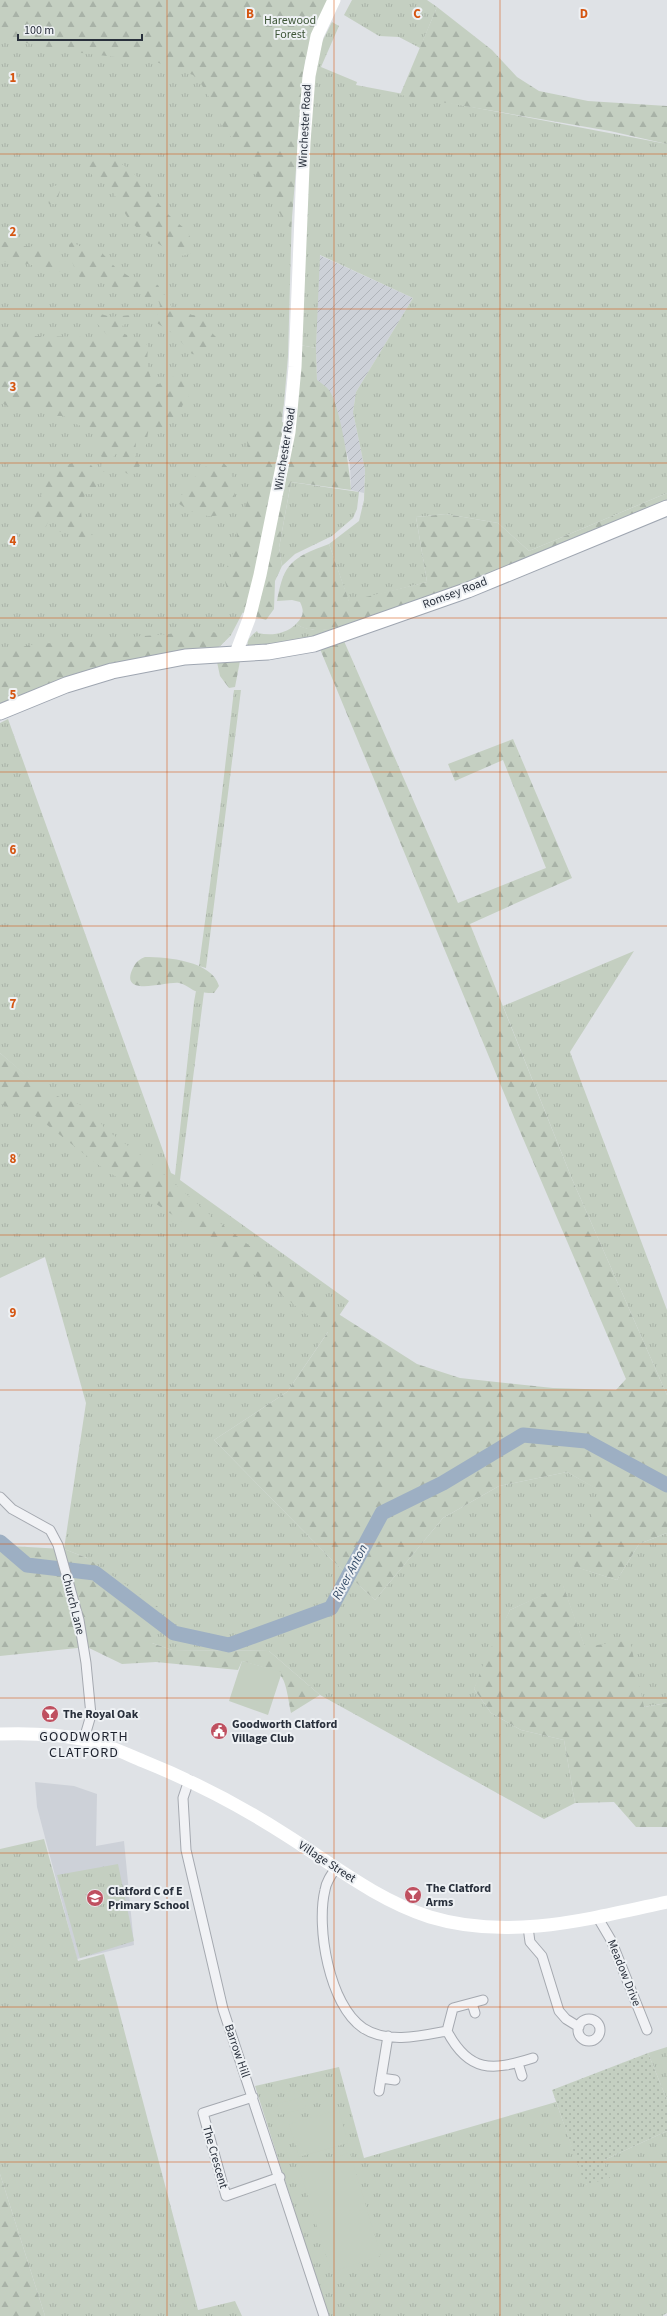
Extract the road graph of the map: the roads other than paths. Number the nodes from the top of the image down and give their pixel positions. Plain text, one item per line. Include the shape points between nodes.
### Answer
1 (334, 0) edge
2 (667, 508) edge
3 (236, 653) junction
4 (0, 712) edge
5 (0, 1497) edge
6 (0, 1734) edge
7 (84, 1739) junction
8 (189, 1780) junction
9 (336, 1868) junction
10 (667, 1902) edge
11 (598, 1918) junction
12 (528, 1927) junction
13 (483, 2000) dead end
14 (472, 2003) junction
15 (475, 2013) dead end
16 (579, 2027) dead end
17 (647, 2030) dead end
18 (447, 2031) junction
19 (388, 2036) junction
20 (533, 2058) dead end
21 (518, 2063) junction
22 (522, 2076) dead end
23 (381, 2078) junction
24 (395, 2080) dead end
25 (379, 2091) dead end
26 (253, 2097) junction
27 (280, 2177) junction
28 (324, 2316) edge

1 - 3 street, Winchester Road via 317,36 308,76 295,367 289,432 260,575 249,620
2 - 3 main road, Romsey Road via 468,590 314,644 268,652
3 - 4 main road via 186,658 112,671 66,685
5 - 7 street, Church Lane via 12,1508 50,1530 58,1545 80,1620 91,1716
6 - 7 street, Village Street via 31,1733
7 - 8 street, Village Street
8 - 9 street, Village Street via 287,1835
8 - 26 street, Barrow Hill via 183,1798 186,1850 223,2009
9 - 12 street, Village Street via 384,1896 430,1917 469,1924
9 - 19 street via 327,1882 323,1897 324,1939 330,1978 345,2008 354,2019 363,2028
10 - 11 street, Village Street
11 - 12 street, Village Street
11 - 17 street, Meadow Drive via 611,1940
12 - 16 street via 530,1942 542,1956 559,2011
13 - 14 street
14 - 15 street
14 - 18 street via 453,2008
18 - 19 street via 416,2037
18 - 21 street via 454,2045 474,2063 488,2067
19 - 23 street
20 - 21 street
21 - 22 street
23 - 24 street
23 - 25 street
26 - 27 street, Barrow Hill
26 - 27 street, The Crescent via 203,2113 226,2196
27 - 28 street, Barrow Hill

